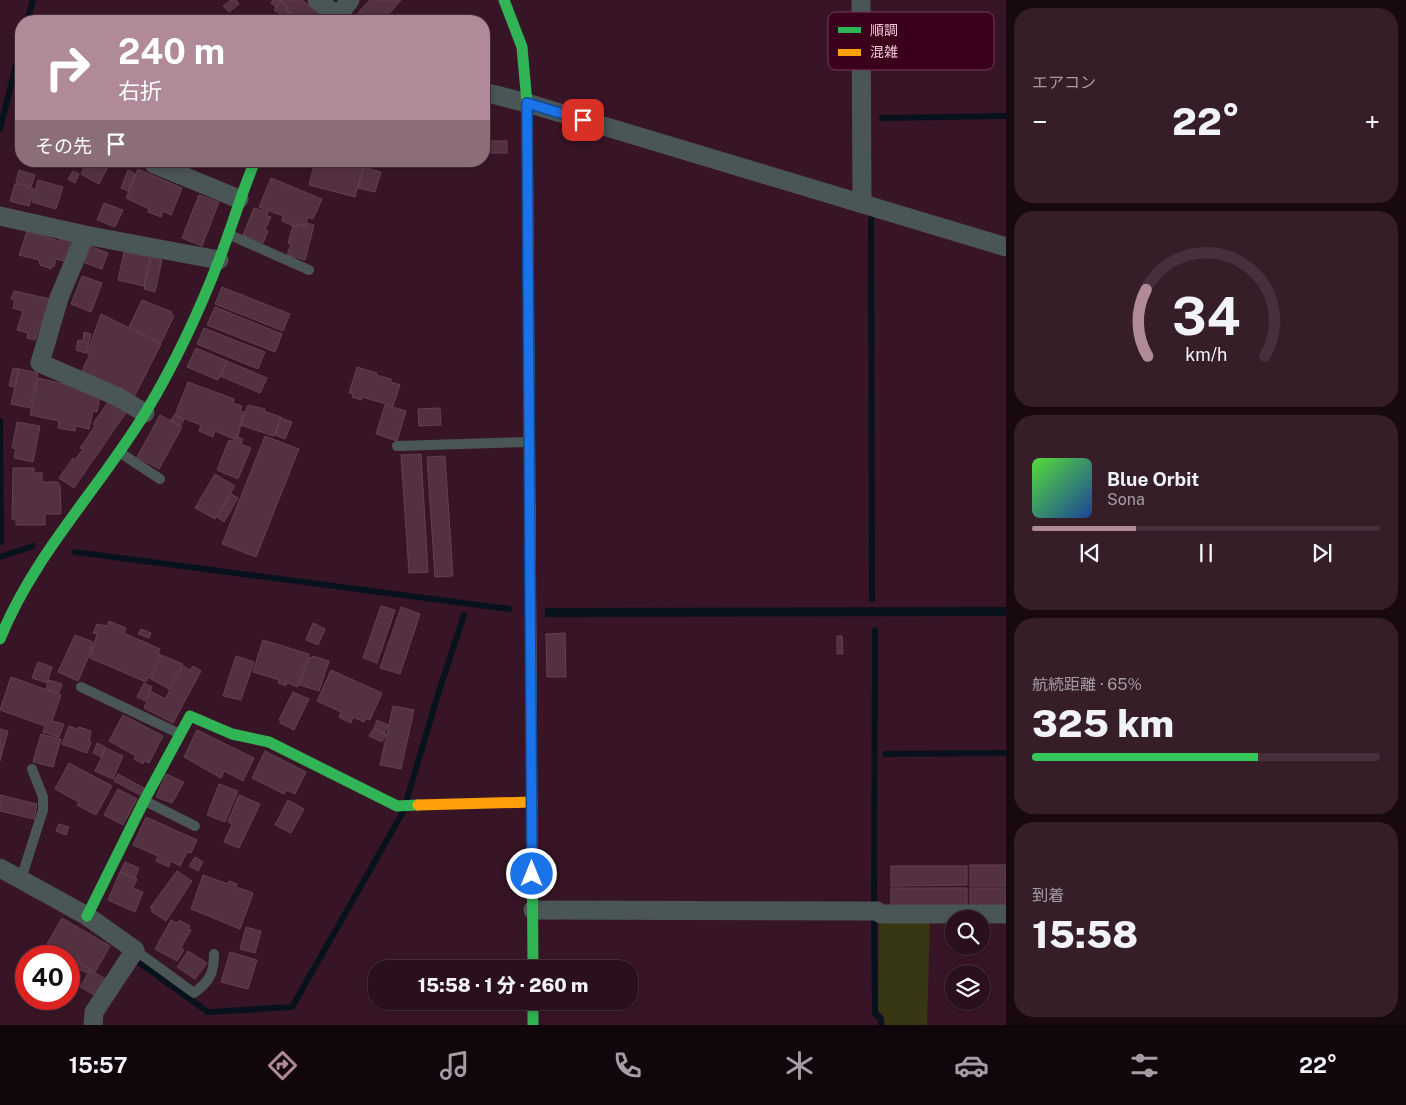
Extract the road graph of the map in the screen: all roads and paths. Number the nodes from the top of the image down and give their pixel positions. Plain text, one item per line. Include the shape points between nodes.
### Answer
1 (317, 0) edge
2 (350, 0) edge
3 (509, 2) edge
4 (334, 15) edge
5 (342, 15) edge
6 (861, 70) edge
7 (490, 94) edge
8 (527, 103) junction
9 (161, 167) edge
10 (253, 167) edge
11 (239, 199) junction
12 (862, 203) junction
13 (0, 216) edge
14 (227, 234) junction
15 (84, 235) junction
16 (1006, 247) edge
17 (219, 260) junction
18 (309, 270) dead end
19 (145, 413) junction
20 (529, 442) junction
21 (397, 446) dead end
22 (118, 451) junction
23 (160, 479) dead end
24 (0, 639) edge
25 (81, 687) dead end
26 (180, 735) junction
27 (32, 769) dead end
28 (144, 801) junction
29 (532, 802) junction
30 (195, 826) dead end
31 (0, 868) edge
32 (21, 880) junction
33 (533, 910) junction
34 (1006, 914) edge
35 (87, 916) junction
36 (135, 950) junction
37 (214, 954) dead end
38 (533, 960) edge
39 (533, 1010) edge
40 (93, 1025) edge
41 (533, 1025) edge

1 - 4 street
2 - 5 street
3 - 8 street via 522,47
6 - 12 street
7 - 8 street
8 - 12 street
8 - 20 street
9 - 11 street
10 - 11 street
11 - 14 street
12 - 16 street
13 - 15 street
14 - 17 street
14 - 18 lane
15 - 17 street
15 - 19 street via 59,298 40,363 118,397
17 - 19 street via 174,364
19 - 22 street
20 - 21 lane
20 - 29 street
22 - 23 lane
22 - 24 street via 38,565 12,609
25 - 26 lane
26 - 28 street
26 - 29 street via 190,716 232,734 269,742 397,806
27 - 32 lane via 43,797 43,810
28 - 30 lane
28 - 35 street
29 - 33 street
31 - 32 street
32 - 35 street
33 - 34 street
33 - 38 street
35 - 36 street
36 - 37 lane via 194,993 205,985 214,970
36 - 40 street via 94,1012
39 - 41 street

